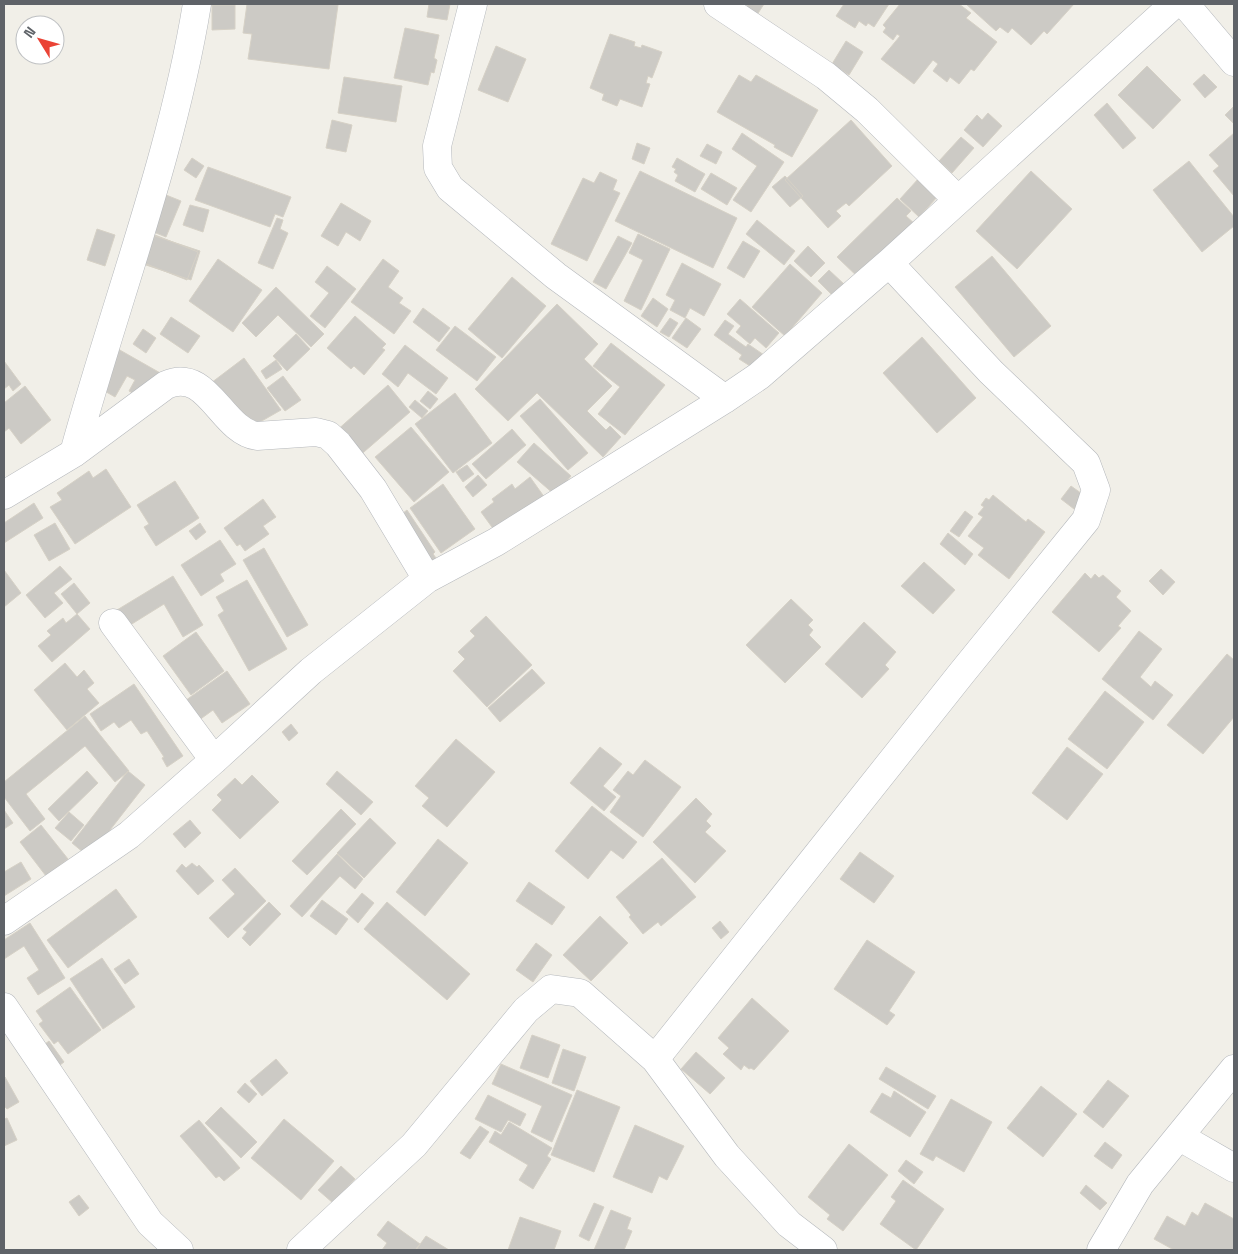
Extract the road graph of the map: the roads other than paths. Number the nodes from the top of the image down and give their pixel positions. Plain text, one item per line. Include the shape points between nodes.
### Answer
1 (197, 4) edge
2 (473, 4) edge
3 (718, 4) edge
4 (1174, 4) edge
5 (1185, 4) edge
6 (1234, 62) edge
7 (958, 200) junction
8 (889, 263) junction
9 (725, 399) junction
10 (74, 453) junction
11 (4, 495) edge
12 (427, 579) junction
13 (113, 624) dead end
14 (214, 760) junction
15 (4, 921) edge
16 (4, 1007) edge
17 (655, 1059) junction
18 (1234, 1069) edge
19 (1180, 1137) junction
20 (1234, 1168) edge
21 (179, 1250) edge
22 (301, 1250) edge
23 (823, 1250) edge
24 (1101, 1250) edge

1 - 10 street via 179,96 152,197
2 - 9 street via 437,146 438,168 450,188 556,276
3 - 7 street via 826,76 867,110
4 - 7 street
5 - 6 street
7 - 8 street
8 - 9 street via 759,376
8 - 17 street via 991,372 1086,463 1096,490 1086,520
9 - 12 street via 496,542
10 - 11 street
10 - 12 street via 166,385 176,380 187,380 248,434 316,432 328,435 372,489
12 - 14 street via 311,671
13 - 14 street
14 - 15 street via 130,835
16 - 21 street via 150,1223
17 - 22 street via 580,993 551,989 526,1010 414,1145
17 - 23 street via 727,1156 789,1224
18 - 19 street
19 - 20 street
19 - 24 street via 1140,1184

